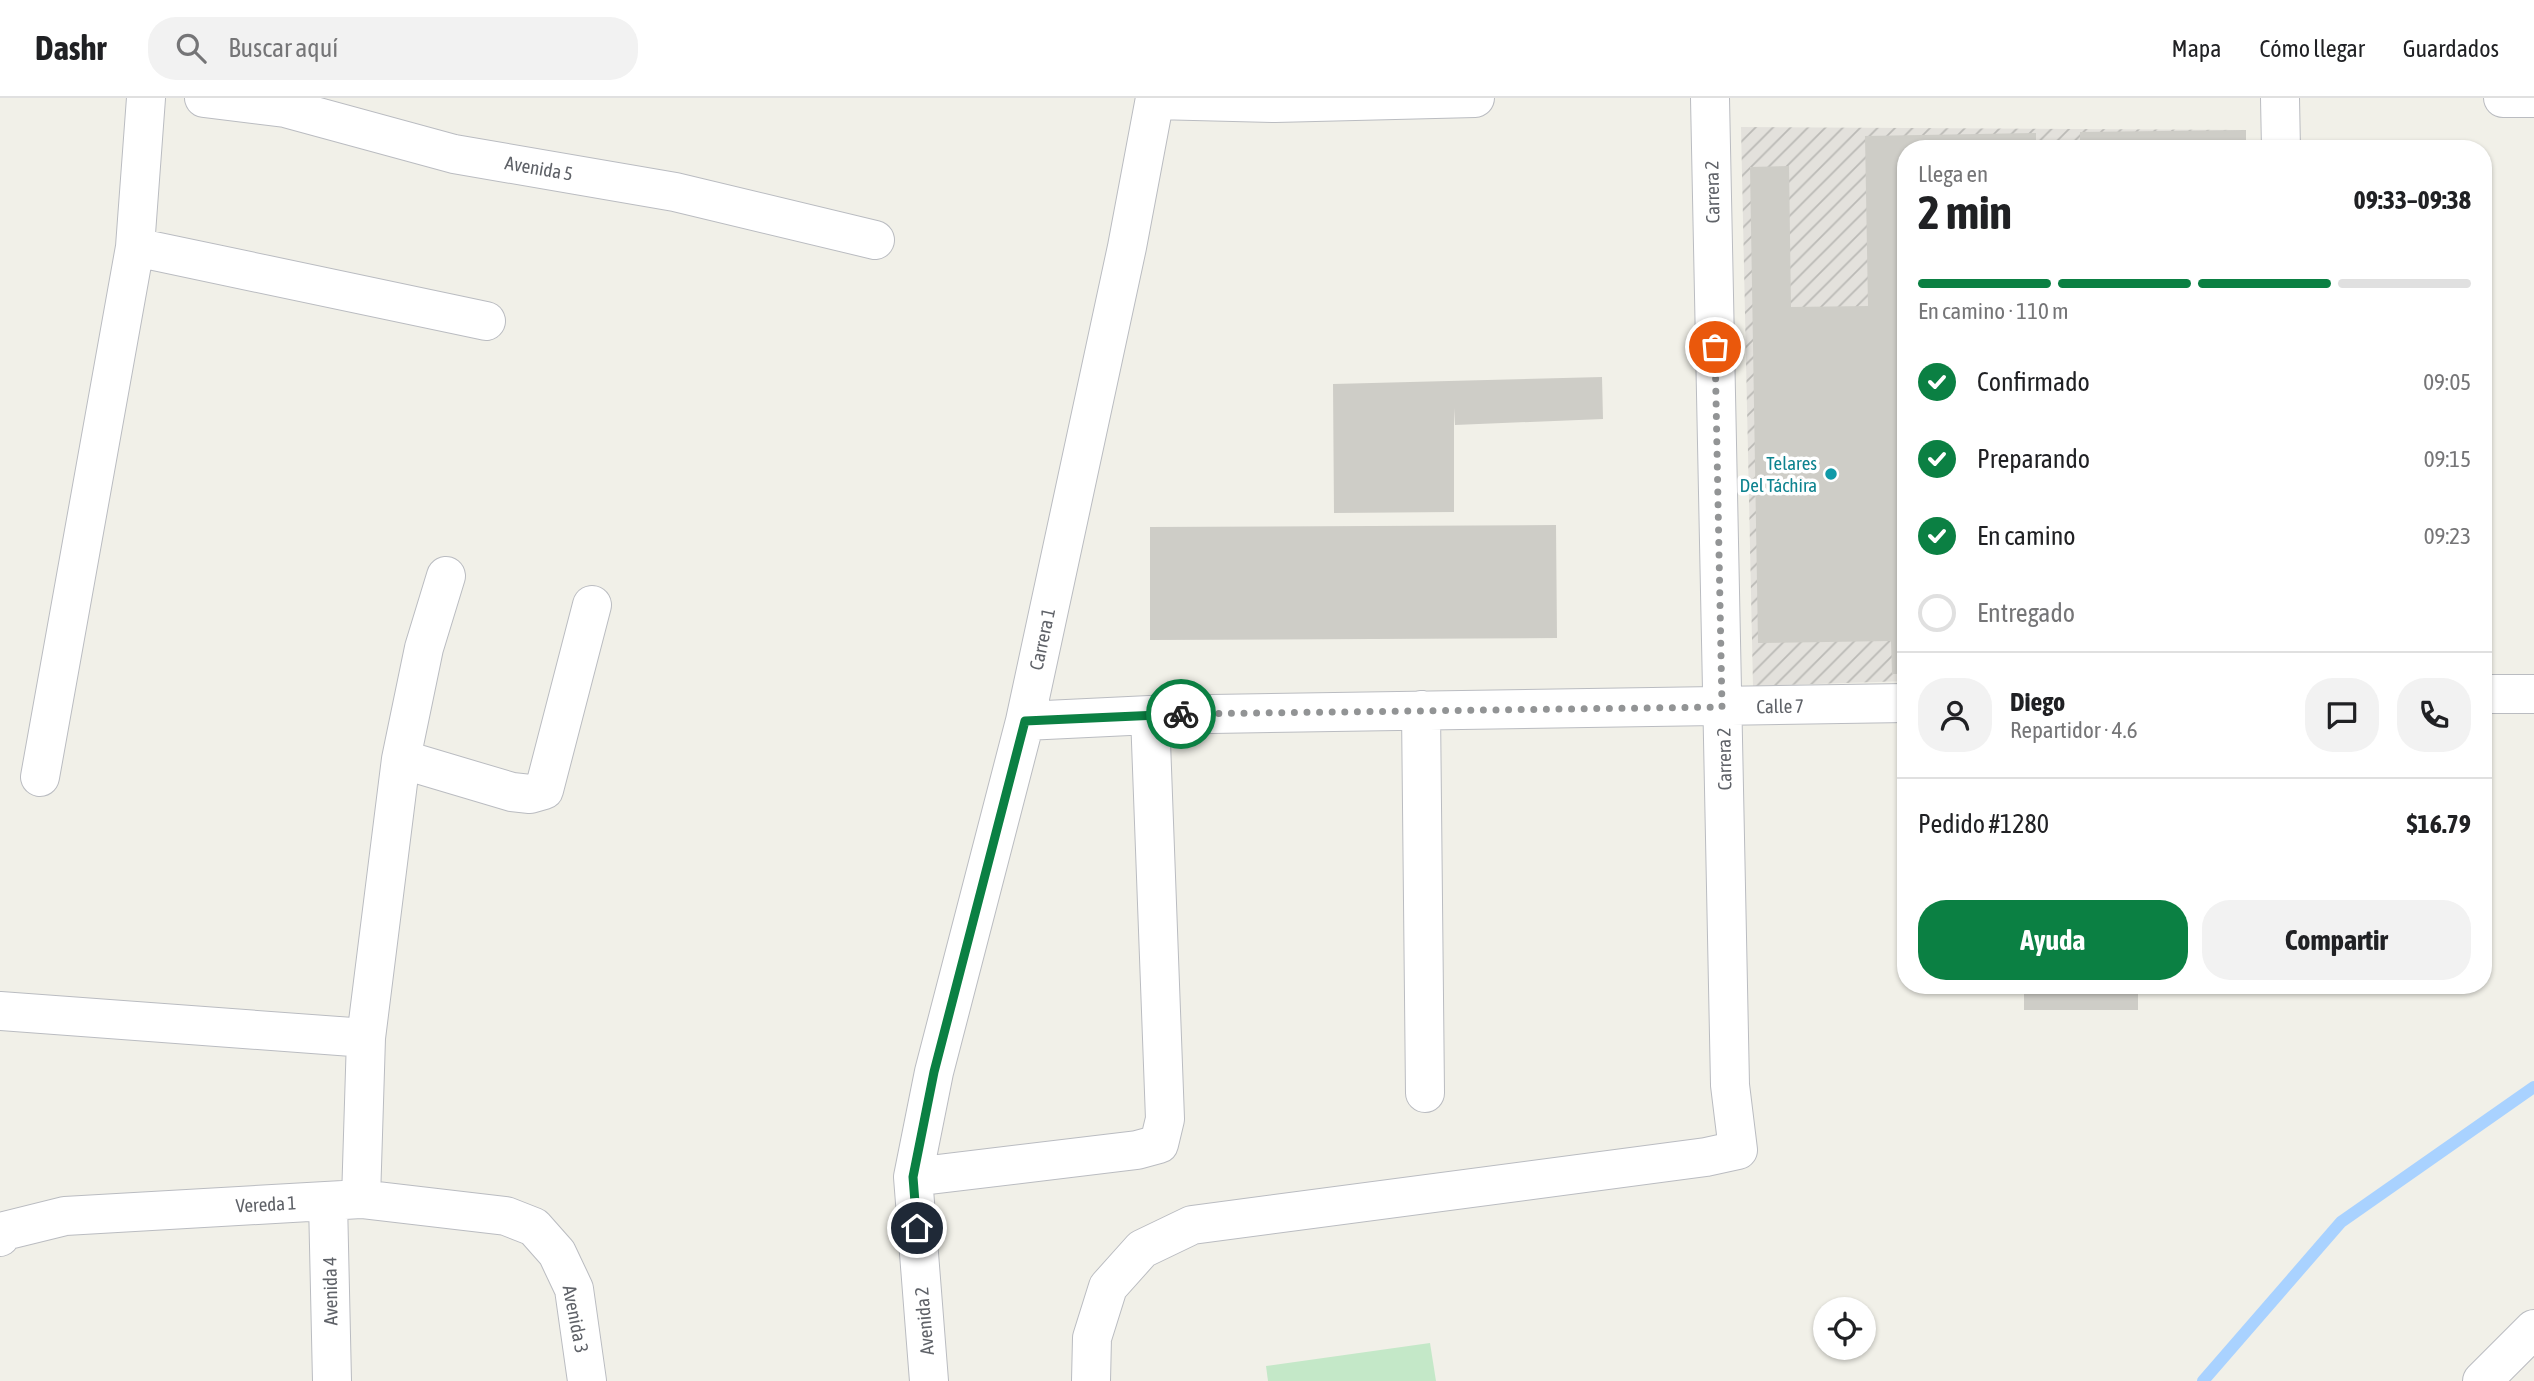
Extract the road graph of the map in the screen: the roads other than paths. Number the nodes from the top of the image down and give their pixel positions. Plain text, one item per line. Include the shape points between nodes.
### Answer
1 (146, 98) edge
2 (204, 98) edge
3 (1475, 98) edge
4 (1710, 98) edge
5 (2280, 98) edge
6 (2503, 98) edge
7 (2534, 98) edge
8 (1155, 99) edge
9 (2281, 140) edge
10 (875, 240) dead end
11 (135, 247) junction
12 (486, 321) dead end
13 (446, 576) dead end
14 (592, 605) dead end
15 (2492, 694) edge
16 (2534, 694) edge
17 (1897, 703) edge
18 (1722, 707) junction
19 (1421, 710) junction
20 (1150, 715) junction
21 (1025, 721) junction
22 (401, 759) junction
23 (40, 777) dead end
24 (0, 1011) edge
25 (366, 1038) junction
26 (1425, 1093) dead end
27 (913, 1177) junction
28 (345, 1200) junction
29 (534, 1227) joint
30 (0, 1237) edge
31 (2534, 1329) edge
32 (332, 1381) edge
33 (587, 1381) edge
34 (929, 1381) edge
35 (1091, 1381) edge
36 (2482, 1381) edge

1 - 11 street
2 - 10 street, Avenida 5 via 285,108 454,154 675,192
3 - 8 street via 1275,103
4 - 18 street, Carrera 2
5 - 9 street
6 - 7 street
8 - 21 street, Carrera 1
11 - 12 street
11 - 23 street
13 - 22 street, Avenida 4 via 424,648
14 - 22 street via 544,790 512,792
15 - 16 street
17 - 18 street, Calle 7
18 - 19 street, Calle 7
18 - 35 street, Carrera 2 via 1730,1084 1738,1150 1192,1225 1142,1249 1108,1287 1093,1338
19 - 20 street, Calle 7
19 - 26 street
20 - 21 street, Calle 7
20 - 27 street via 1165,1119 1159,1144
21 - 27 street, Carrera 1 via 934,1072
22 - 25 street, Avenida 4
24 - 25 street
25 - 28 street, Avenida 4
27 - 34 street, Avenida 2
28 - 29 street, Vereda 1 via 506,1216
28 - 30 street, Vereda 1 via 65,1216 4,1231
28 - 32 street, Avenida 4
29 - 33 street, Avenida 3 via 557,1253 574,1289
31 - 36 street

